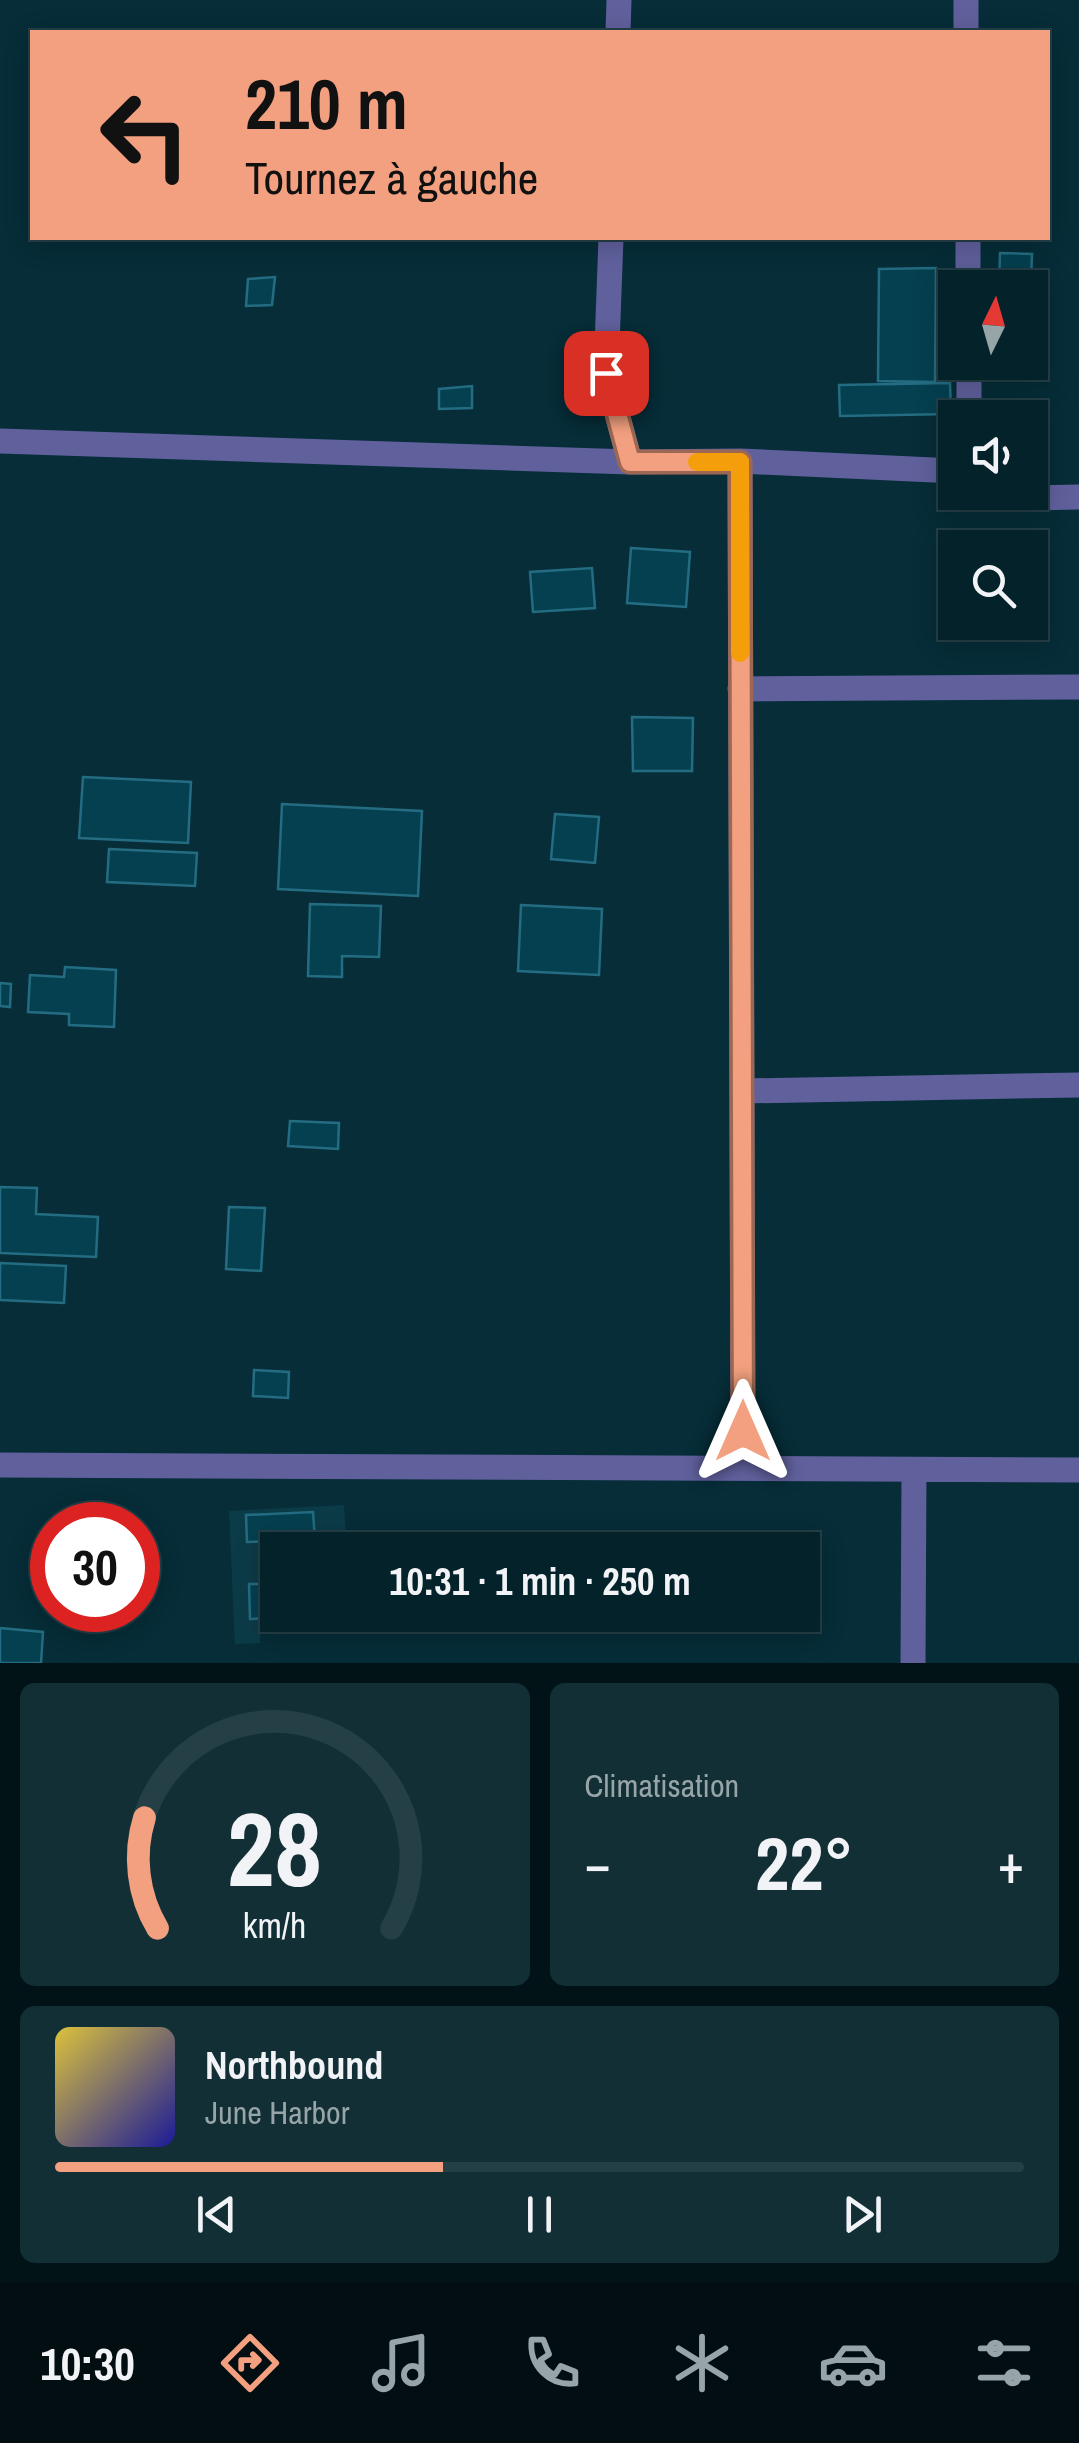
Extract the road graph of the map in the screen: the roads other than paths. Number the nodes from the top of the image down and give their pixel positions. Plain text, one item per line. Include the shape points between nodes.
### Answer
1 (619, 0) edge
2 (966, 0) edge
3 (618, 30) edge
4 (966, 30) edge
5 (610, 240) edge
6 (968, 240) edge
7 (968, 270) edge
8 (0, 441) edge
9 (630, 462) junction
10 (740, 462) junction
11 (938, 470) edge
12 (1079, 497) edge
13 (1048, 498) edge
14 (1079, 687) edge
15 (740, 689) junction
16 (1079, 1085) edge
17 (742, 1091) junction
18 (0, 1465) edge
19 (743, 1468) junction
20 (914, 1470) junction
21 (1079, 1470) edge
22 (913, 1663) edge

1 - 3 street
2 - 4 street
5 - 9 street via 606,373
6 - 7 street
8 - 9 street
9 - 10 street
10 - 11 street
10 - 15 street
12 - 13 street
14 - 15 street
15 - 17 street
16 - 17 street
17 - 19 street
18 - 19 street
19 - 20 street
20 - 21 street
20 - 22 street

